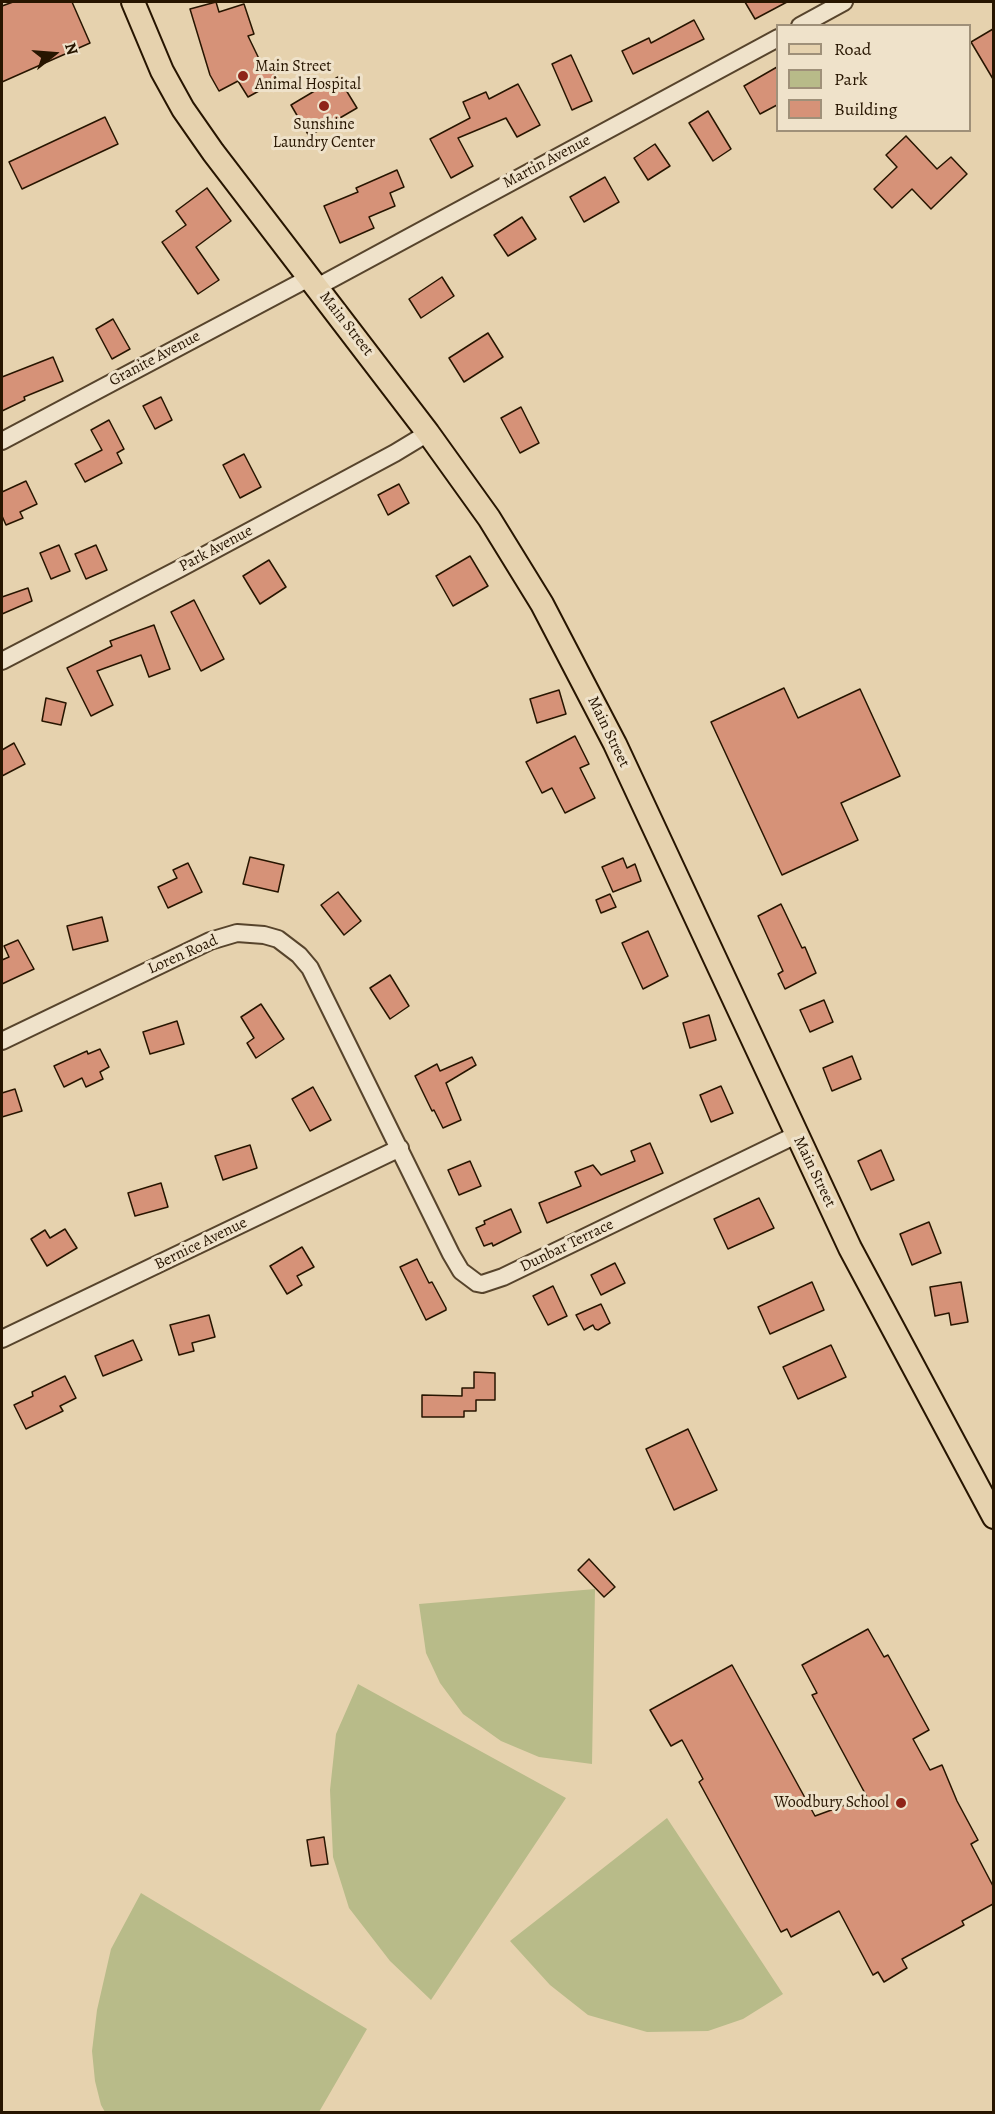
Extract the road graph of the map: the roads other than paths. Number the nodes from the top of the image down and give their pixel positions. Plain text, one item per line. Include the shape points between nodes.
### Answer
1 (133, 2) edge
2 (844, 2) edge
3 (804, 24) edge
4 (776, 39) edge
5 (313, 282) junction
6 (428, 433) junction
7 (2, 441) edge
8 (2, 661) edge
9 (2, 1041) edge
10 (796, 1135) junction
11 (400, 1148) junction
12 (2, 1339) edge
13 (993, 1517) edge

1 - 5 main road, Main Street via 159,65 183,109
2 - 3 street
4 - 5 street, Martin Avenue
5 - 6 main road, Main Street
5 - 7 street, Granite Avenue
6 - 8 street, Park Avenue
6 - 10 main road, Main Street via 513,555 584,683
9 - 11 street, Loren Road via 210,941 237,933 264,935 289,945 309,968
10 - 11 street, Dunbar Terrace via 482,1284 471,1280 456,1264
10 - 13 main road, Main Street via 850,1248
11 - 12 street, Bernice Avenue

